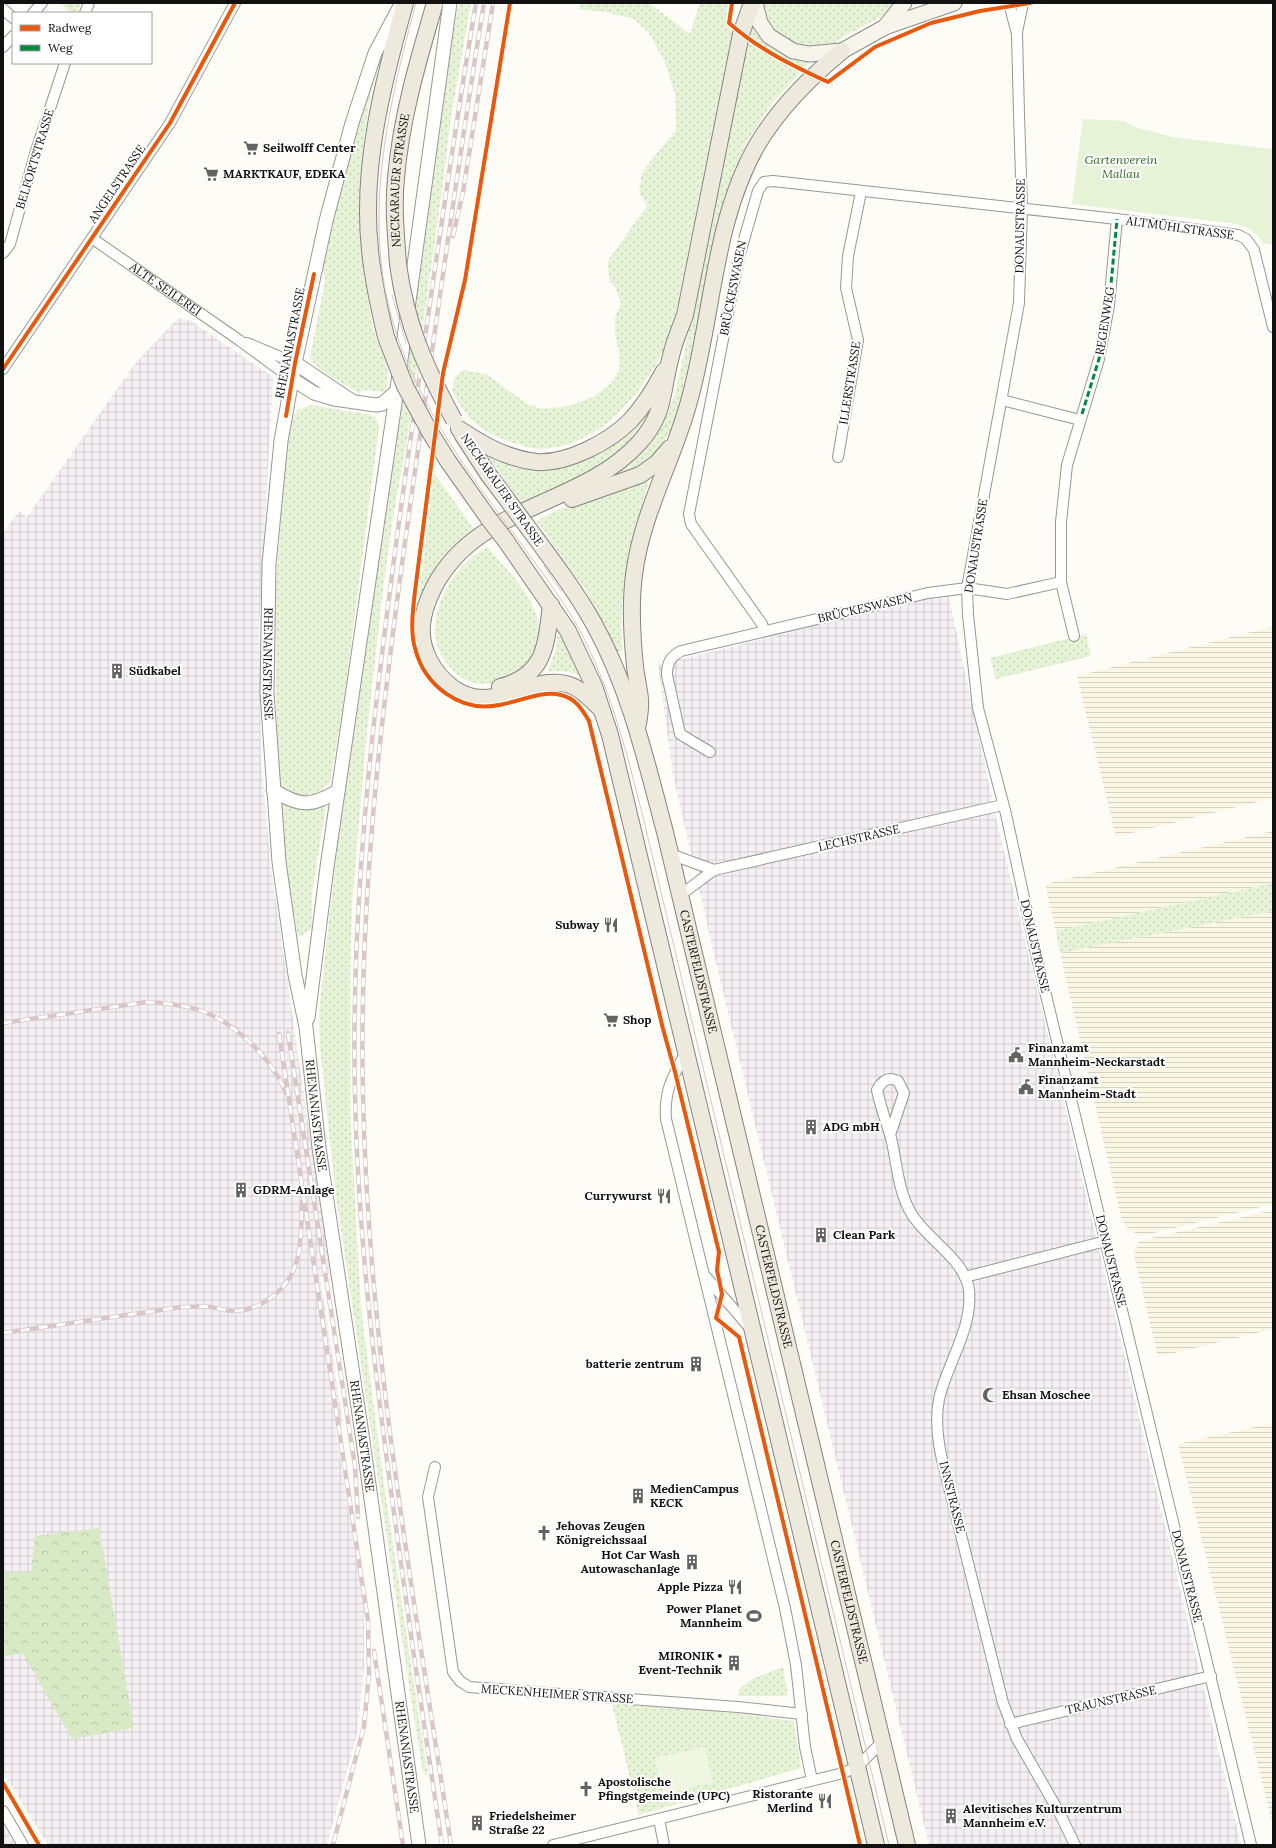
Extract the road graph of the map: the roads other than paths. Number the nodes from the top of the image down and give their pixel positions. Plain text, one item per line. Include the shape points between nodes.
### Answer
1 (42, 3) edge
2 (235, 3) edge
3 (403, 3) edge
4 (434, 3) edge
5 (450, 3) edge
6 (752, 3) edge
7 (755, 3) edge
8 (904, 3) edge
9 (954, 3) edge
10 (1009, 3) edge
11 (1023, 3) edge
12 (3, 9) edge
13 (34, 12) edge
14 (12, 17) edge
15 (885, 27) junction
16 (1017, 34) junction
17 (12, 37) edge
18 (3, 47) edge
19 (842, 51) junction
20 (64, 64) edge
21 (861, 192) junction
22 (1022, 208) junction
23 (1117, 218) junction
24 (93, 238) junction
25 (3, 253) edge
26 (1273, 327) edge
27 (239, 340) junction
28 (671, 357) junction
29 (295, 363) junction
30 (3, 369) edge
31 (292, 379) junction
32 (396, 390) junction
33 (1002, 400) junction
34 (352, 401) junction
35 (376, 405) junction
36 (1080, 420) junction
37 (457, 424) junction
38 (391, 428) junction
39 (675, 442) junction
40 (838, 457) dead end
41 (1061, 582) junction
42 (967, 588) junction
43 (552, 605) junction
44 (764, 631) junction
45 (1074, 636) dead end
46 (602, 710) junction
47 (638, 730) junction
48 (710, 752) dead end
49 (274, 790) junction
50 (338, 791) junction
51 (1004, 805) junction
52 (670, 854) junction
53 (714, 870) junction
54 (679, 896) junction
55 (295, 975) junction
56 (313, 975) junction
57 (306, 1027) junction
58 (685, 1054) junction
59 (890, 1135) junction
60 (1106, 1241) junction
61 (705, 1275) junction
62 (965, 1277) junction
63 (752, 1330) junction
64 (435, 1467) dead end
65 (1211, 1676) junction
66 (802, 1714) junction
67 (1010, 1724) junction
68 (882, 1742) junction
69 (857, 1767) junction
70 (812, 1780) junction
71 (3, 1811) edge
72 (659, 1819) junction
73 (24, 1845) edge
74 (419, 1845) edge
75 (553, 1845) edge
76 (664, 1845) edge
77 (876, 1845) edge
78 (907, 1845) edge
79 (1076, 1845) edge
80 (1251, 1845) edge

1 - 13 street
2 - 24 street, ANGELSTRASSE via 170,124
3 - 29 street, RHENANIASTRASSE via 375,53 352,123 326,221
3 - 43 main road, bridge via 374,136 370,177 370,250 375,290 386,336 406,386 431,434
4 - 37 main road, NECKARAUER STRASSE, bridge via 415,69 400,139 395,226 401,284 412,331 424,361
5 - 32 street, RHENANIASTRASSE
6 - 28 main road via 741,34 684,315
7 - 19 main road via 760,24 769,36 780,44 793,51 809,54
8 - 15 main road
9 - 15 main road
10 - 16 street, DONAUSTRASSE
11 - 16 street, DONAUSTRASSE
12 - 14 street
15 - 19 main road
16 - 22 street, DONAUSTRASSE
17 - 18 street
19 - 39 main road via 813,75 770,125 757,145 739,183 724,236 697,373
20 - 25 street, BELFORTSTRASSE via 10,244
21 - 22 street, BRÜCKESWASEN
21 - 40 street, ILLERSTRASSE via 848,256 846,288 858,340
21 - 44 street, BRÜCKESWASEN via 764,182 758,192 739,257 689,514 691,524 762,624
22 - 23 street, ALTMÜHLSTRASSE
22 - 33 street, DONAUSTRASSE via 1019,303
23 - 26 street, ALTMÜHLSTRASSE via 1238,235 1246,239 1254,250
23 - 36 street, REGENWEG via 1109,306 1099,359
24 - 27 street, ALTE SEILEREI
24 - 30 street, ANGELSTRASSE
27 - 29 street, ALTE SEILEREI via 270,350
27 - 31 street, ALTE SEILEREI
28 - 37 main road via 656,387 629,421 599,444 568,458 538,462 505,455 482,444
28 - 46 main road via 661,408 639,443 589,482 511,516 479,536 441,574 423,617 421,638 428,658 441,677 454,689 475,698 502,697 549,682 567,684 579,690
29 - 31 street, RHENANIASTRASSE
29 - 34 street, ALTE SEILEREI
31 - 34 street, ALTE SEILEREI via 314,393
31 - 49 street, RHENANIASTRASSE via 281,441 269,564 267,693
32 - 35 street via 382,404
32 - 38 street, RHENANIASTRASSE
33 - 36 street
33 - 42 street, DONAUSTRASSE
34 - 35 street, ALTE SEILEREI
35 - 38 street
36 - 41 street, REGENWEG via 1067,465 1061,522
37 - 47 main road, NECKARAUER STRASSE, bridge via 488,474 574,590 594,624 625,692
38 - 50 street, RHENANIASTRASSE
39 - 43 main road via 657,462 640,475 551,507 516,522 481,543 465,557 441,591 432,613 430,631 433,649 442,665 469,687 491,689 514,684 533,669 544,654
39 - 47 main road via 641,540 634,575 632,619 635,666 641,700
41 - 42 street via 1007,594
41 - 45 street, REGENWEG
42 - 44 street, BRÜCKESWASEN via 928,593
42 - 51 street, DONAUSTRASSE via 968,623 978,708
43 - 46 main road via 580,654
44 - 48 street, BRÜCKESWASEN via 681,651 671,656 667,675 680,734
46 - 58 main road via 622,781
47 - 52 main road, CASTERFELDSTRASSE
49 - 50 street via 291,801 307,804 320,801
49 - 55 street, RHENANIASTRASSE via 279,862
50 - 56 street, RHENANIASTRASSE
51 - 53 street, LECHSTRASSE
51 - 60 street, DONAUSTRASSE via 1037,958
52 - 53 street
52 - 54 main road, CASTERFELDSTRASSE
53 - 54 street, LECHSTRASSE
54 - 68 main road, CASTERFELDSTRASSE
55 - 56 street
55 - 57 street, RHENANIASTRASSE
56 - 57 street, RHENANIASTRASSE
57 - 74 street, RHENANIASTRASSE via 319,1148 359,1411
58 - 61 street via 668,1088 666,1119
58 - 63 main road
59 - 59 street via 904,1093 898,1081 889,1079 884,1080 877,1090
59 - 62 street via 904,1199 911,1213
60 - 62 street
60 - 65 street, DONAUSTRASSE
61 - 63 street
61 - 66 street via 786,1608
62 - 67 street, INNSTRASSE via 969,1298 967,1315 940,1396 937,1430 941,1455
63 - 69 main road
64 - 66 street, MECKENHEIMER STRASSE via 428,1497 453,1672 460,1681 469,1687
65 - 67 street, TRAUNSTRASSE
65 - 80 street, DONAUSTRASSE
66 - 70 street
67 - 79 street, INNSTRASSE
68 - 69 street
68 - 78 main road, CASTERFELDSTRASSE
69 - 70 street
69 - 77 main road
70 - 72 street
71 - 73 street
72 - 75 street
72 - 76 street

